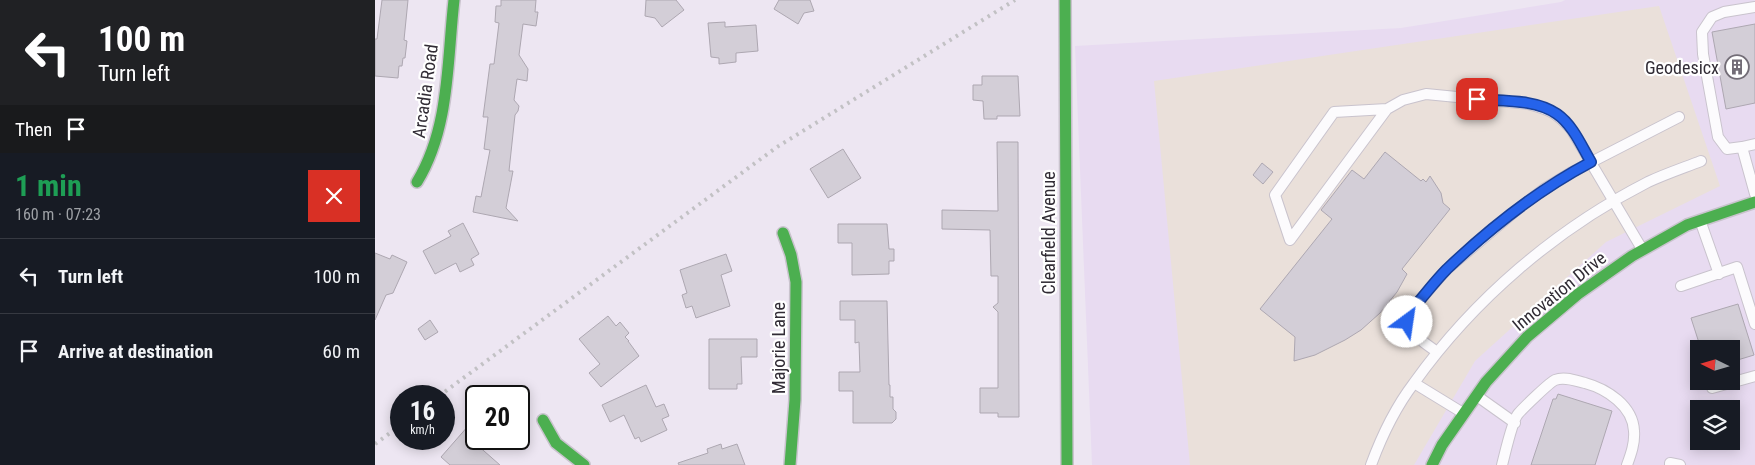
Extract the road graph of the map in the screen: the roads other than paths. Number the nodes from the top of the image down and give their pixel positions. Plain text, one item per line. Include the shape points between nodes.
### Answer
1 (454, 0) edge
2 (1065, 0) edge
3 (1755, 7) edge
4 (1387, 109) junction
5 (1679, 117) dead end
6 (1755, 144) edge
7 (1742, 147) junction
8 (1701, 161) dead end
9 (1591, 162) junction
10 (417, 182) dead end
11 (1755, 194) edge
12 (1614, 201) junction
13 (1755, 202) edge
14 (1700, 221) junction
15 (783, 232) dead end
16 (1642, 250) junction
17 (1719, 274) junction
18 (1681, 286) dead end
19 (1755, 324) edge
20 (1437, 352) junction
21 (1755, 376) edge
22 (1740, 380) edge
23 (1414, 382) junction
24 (1477, 395) junction
25 (1464, 414) junction
26 (543, 420) dead end
27 (1515, 423) junction
28 (584, 465) edge
29 (790, 465) edge
30 (1067, 465) edge
31 (1371, 465) edge
32 (1432, 465) edge
33 (1502, 465) edge
34 (1627, 465) edge
35 (1670, 465) edge
36 (1680, 465) edge

1 - 10 street, Arcadia Road via 438,139
2 - 30 street, Clearfield Avenue
3 - 7 lane via 1712,17 1702,32 1718,137 1727,150
4 - 4 lane via 1302,225 1291,240 1275,195 1334,112
4 - 9 lane via 1403,100 1426,94 1537,106 1558,115 1571,129
5 - 9 lane
6 - 7 lane
7 - 11 lane
8 - 12 lane via 1649,182
9 - 12 lane
9 - 20 lane via 1544,189 1487,234 1446,270 1407,315 1410,330
12 - 16 lane
12 - 20 lane via 1562,235 1515,272 1478,305
13 - 14 street, Innovation Drive
14 - 16 street, Innovation Drive
14 - 17 lane
15 - 29 street, Majorie Lane via 796,282 795,400
16 - 24 street, Innovation Drive via 1578,294 1527,337
17 - 18 lane
17 - 19 lane via 1737,267
20 - 23 lane
21 - 22 lane
23 - 25 lane
23 - 31 lane via 1393,413
24 - 25 street, Innovation Drive
24 - 27 lane
25 - 32 street, Innovation Drive via 1442,444
26 - 28 street via 556,443
27 - 33 lane
27 - 34 lane via 1517,415 1555,380 1566,378 1589,384 1620,402 1631,417 1633,448
35 - 36 lane

